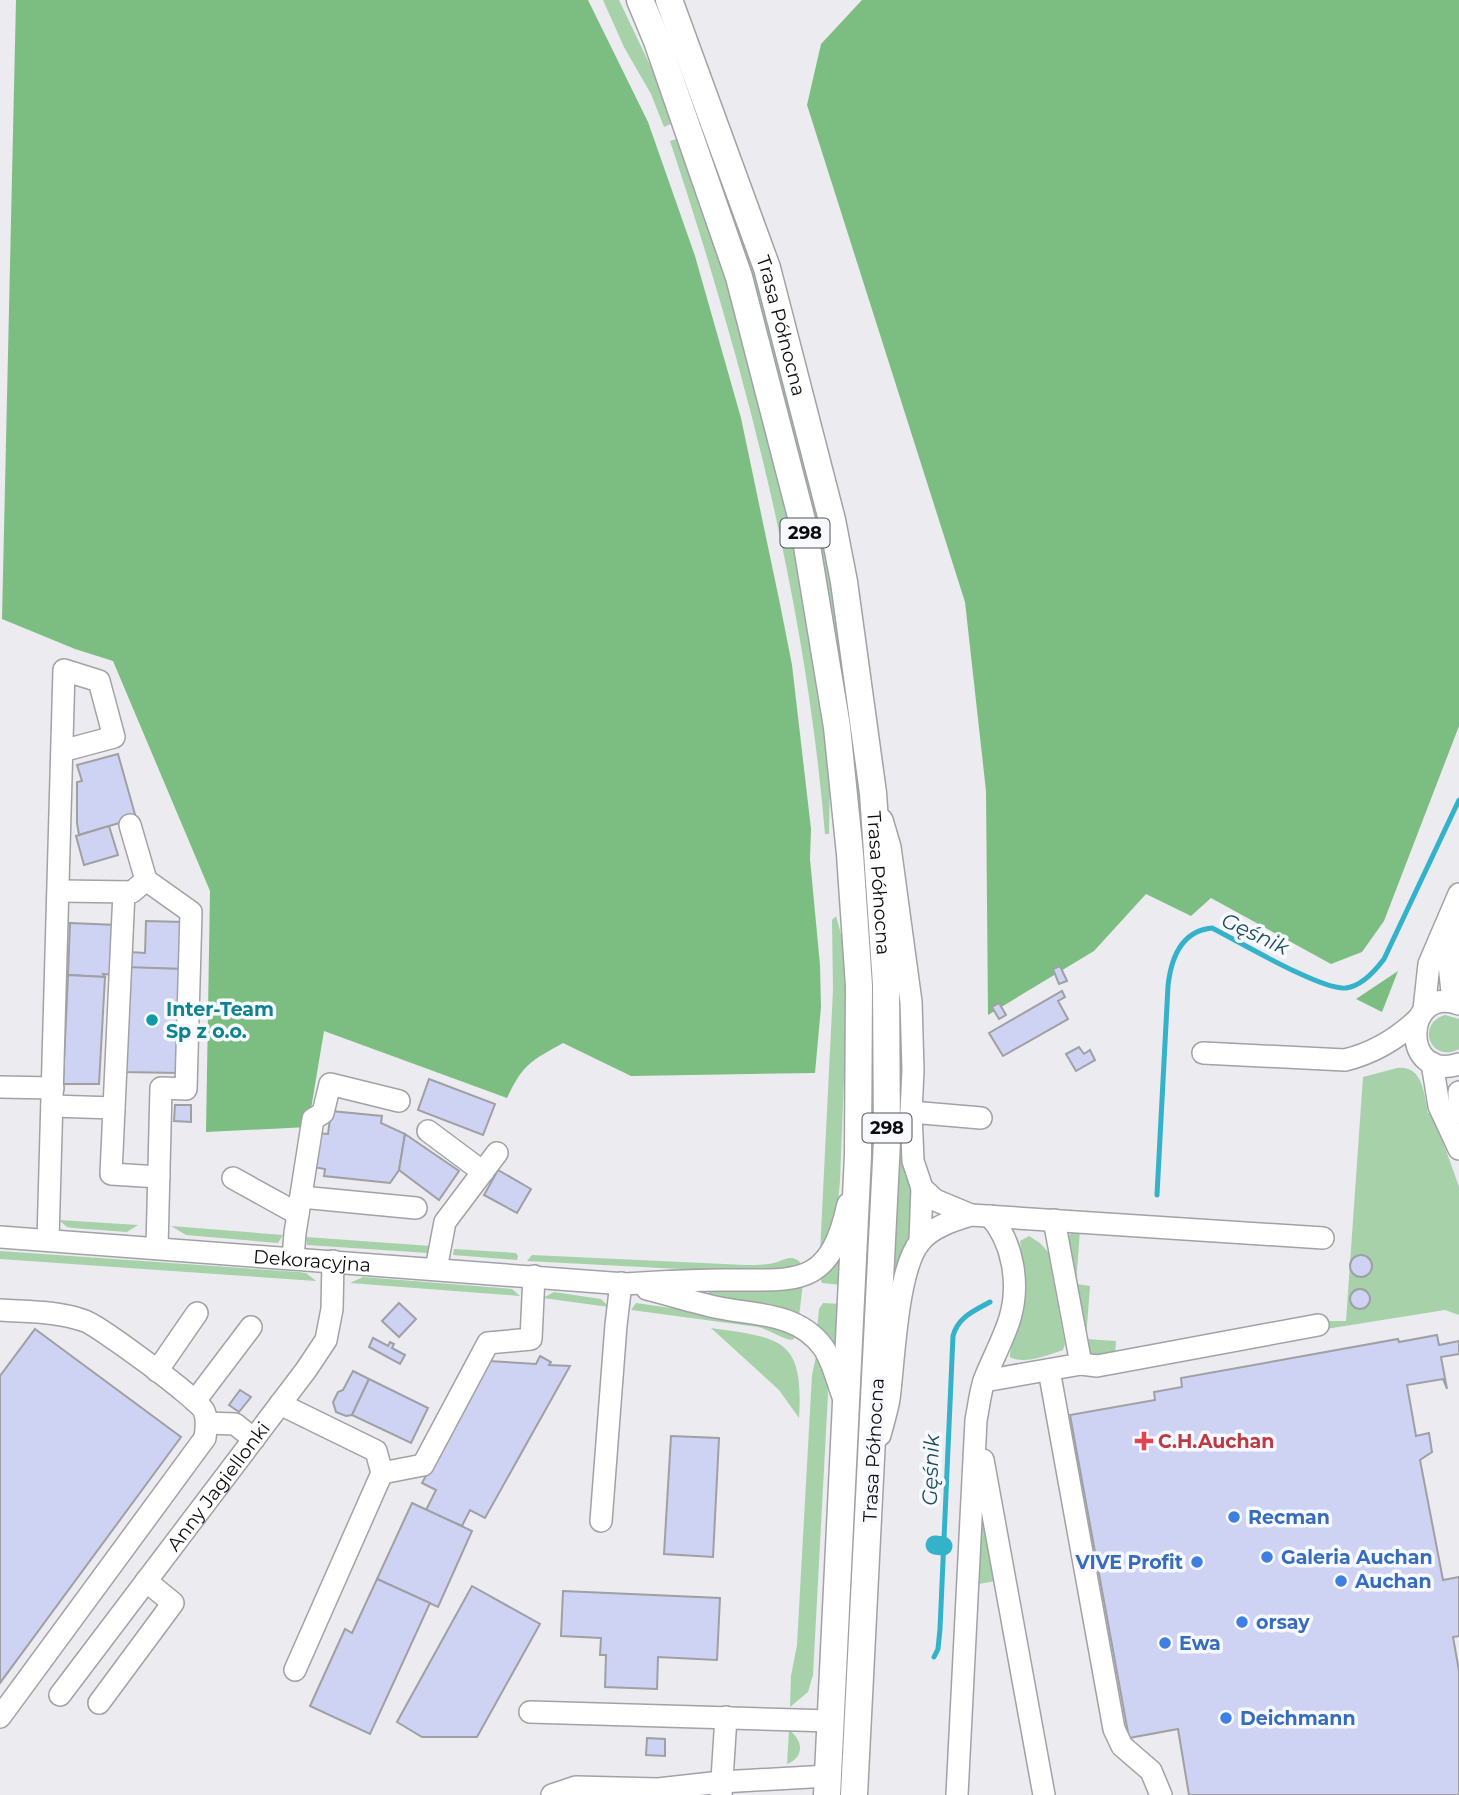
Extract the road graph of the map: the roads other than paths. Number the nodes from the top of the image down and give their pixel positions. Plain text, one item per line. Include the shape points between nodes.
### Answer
1 (640, 0) edge
2 (670, 0) edge
3 (62, 751) dead end
4 (873, 793) junction
5 (130, 825) dead end
6 (146, 880) junction
7 (60, 891) junction
8 (124, 892) junction
9 (1458, 895) edge
10 (1456, 1003) edge
11 (1421, 1015) junction
12 (1203, 1053) dead end
13 (1364, 1055) junction
14 (1428, 1060) junction
15 (1459, 1064) edge
16 (0, 1087) edge
17 (1459, 1092) edge
18 (53, 1097) junction
19 (399, 1101) dead end
20 (114, 1108) junction
21 (911, 1112) junction
22 (1459, 1113) edge
23 (981, 1118) dead end
24 (428, 1131) dead end
25 (1459, 1149) edge
26 (498, 1153) dead end
27 (858, 1154) junction
28 (483, 1172) junction
29 (159, 1177) junction
30 (233, 1178) dead end
31 (922, 1188) junction
32 (299, 1206) junction
33 (416, 1208) dead end
34 (981, 1215) junction
35 (1054, 1220) junction
36 (0, 1237) edge
37 (1324, 1238) dead end
38 (48, 1240) junction
39 (920, 1240) junction
40 (157, 1248) junction
41 (293, 1258) junction
42 (333, 1261) junction
43 (436, 1269) junction
44 (534, 1276) junction
45 (623, 1283) junction
46 (2, 1312) edge
47 (197, 1313) dead end
48 (1318, 1325) dead end
49 (251, 1327) dead end
50 (1081, 1364) junction
51 (1049, 1370) junction
52 (157, 1371) junction
53 (984, 1381) junction
54 (195, 1401) junction
55 (281, 1404) junction
56 (847, 1406) junction
57 (976, 1420) junction
58 (207, 1423) junction
59 (254, 1439) junction
60 (873, 1464) junction
61 (382, 1473) junction
62 (601, 1521) dead end
63 (146, 1581) junction
64 (295, 1670) dead end
65 (60, 1695) dead end
66 (100, 1703) dead end
67 (530, 1712) dead end
68 (0, 1717) edge
69 (726, 1717) junction
70 (831, 1721) junction
71 (827, 1786) edge
72 (721, 1788) edge
73 (552, 1795) edge
74 (854, 1795) edge
75 (957, 1795) edge
76 (1044, 1795) edge
77 (1161, 1795) edge

1 - 27 main road, Trasa Północna / 298 via 739,277 804,528 837,727 850,854 859,986
2 - 4 main road, Trasa Północna / 298 via 767,268 828,506 844,582
3 - 7 street
4 - 21 street via 890,847 905,942 911,1002
4 - 60 main road, Trasa Północna / 298 via 886,984 887,1141
5 - 6 street
6 - 8 street via 132,892
6 - 29 street via 191,912 186,1089 161,1088
7 - 8 street
7 - 18 street
8 - 20 street
9 - 10 street via 1449,964
9 - 11 street via 1429,964
10 - 11 street via 1433,1004
11 - 13 street via 1401,1036
11 - 14 street via 1415,1039
12 - 13 street via 1336,1061
13 - 14 street
14 - 15 street via 1442,1066
14 - 25 street via 1439,1106
16 - 18 street
17 - 22 street
18 - 20 street
18 - 38 street
19 - 32 street via 330,1084 323,1113 313,1119
20 - 29 street via 111,1174
21 - 23 street
21 - 31 street via 913,1161
24 - 28 street
26 - 28 street
27 - 45 street, Dekoracyjna via 843,1227 826,1259 808,1273 767,1281
27 - 56 main road, Trasa Północna / 298
28 - 43 street via 445,1222
29 - 40 street
30 - 32 street
31 - 34 street via 934,1200
31 - 39 street
32 - 33 street
32 - 41 street
34 - 35 street
34 - 39 street via 947,1223
34 - 53 street via 1000,1228 1011,1257 1015,1287 1010,1318
35 - 37 street
35 - 50 street
36 - 38 street, Dekoracyjna
38 - 40 street, Dekoracyjna
39 - 60 street via 904,1285 888,1402
40 - 41 street, Dekoracyjna
41 - 42 street, Dekoracyjna
42 - 43 street, Dekoracyjna
42 - 55 street, Anny Jagiellonki via 326,1340
43 - 44 street, Dekoracyjna
44 - 45 street, Dekoracyjna
44 - 61 street via 531,1339 488,1343 423,1465
45 - 56 street, Dekoracyjna via 794,1324 824,1348
45 - 62 street via 615,1325
46 - 52 street via 88,1321
47 - 52 street
48 - 50 street via 1097,1366
49 - 54 street
50 - 51 street
51 - 53 street
51 - 77 street via 1114,1730 1122,1746 1151,1771
52 - 54 street
53 - 57 street
54 - 58 street via 204,1409
55 - 59 street, Anny Jagiellonki
55 - 61 street via 376,1451
56 - 70 main road, Trasa Północna / 298
57 - 75 street
57 - 76 street
58 - 59 street via 235,1424
58 - 68 street via 205,1438
59 - 63 street, Anny Jagiellonki
60 - 74 main road, Trasa Północna / 298
61 - 64 street
63 - 65 street, Anny Jagiellonki
63 - 66 street via 173,1603
67 - 69 street
69 - 70 street
69 - 72 street
70 - 71 main road, Trasa Północna / 298
71 - 72 street
72 - 73 street via 576,1787

